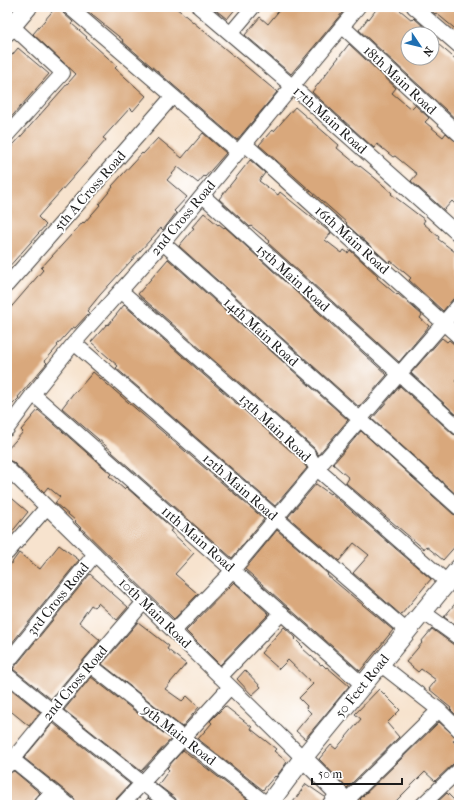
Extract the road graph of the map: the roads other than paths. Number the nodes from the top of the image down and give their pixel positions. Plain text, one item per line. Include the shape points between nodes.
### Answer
1 (28, 7) edge
2 (69, 7) edge
3 (199, 7) edge
4 (253, 7) edge
5 (358, 7) edge
6 (414, 7) edge
7 (342, 26) junction
8 (10, 29) edge
9 (231, 33) junction
10 (459, 46) edge
11 (292, 86) junction
12 (172, 97) junction
13 (459, 134) edge
14 (7, 135) edge
15 (242, 148) junction
16 (203, 196) junction
17 (459, 235) edge
18 (163, 243) junction
19 (7, 285) edge
20 (121, 291) junction
21 (459, 305) edge
22 (443, 322) junction
23 (459, 337) edge
24 (74, 343) junction
25 (399, 375) junction
26 (33, 394) junction
27 (359, 420) junction
28 (459, 428) edge
29 (7, 429) edge
30 (7, 468) edge
31 (317, 469) junction
32 (47, 507) junction
33 (459, 508) edge
34 (276, 518) junction
35 (7, 553) edge
36 (95, 554) junction
37 (459, 568) edge
38 (233, 570) junction
39 (447, 582) junction
40 (144, 602) junction
41 (423, 612) junction
42 (282, 613) junction
43 (174, 631) junction
44 (407, 631) junction
45 (459, 638) edge
46 (7, 662) edge
47 (380, 664) junction
48 (90, 665) junction
49 (7, 675) edge
50 (225, 682) junction
51 (363, 685) junction
52 (438, 710) junction
53 (51, 712) junction
54 (459, 730) edge
55 (182, 738) junction
56 (303, 758) junction
57 (10, 763) edge
58 (459, 770) edge
59 (142, 783) junction
60 (52, 791) junction
61 (341, 801) edge
62 (41, 805) edge
63 (69, 805) edge
64 (122, 805) edge
65 (170, 805) edge
66 (268, 805) edge
67 (422, 805) edge

1 - 8 main road
2 - 12 street, 16th Main Road
3 - 9 street, 17th Main Road
4 - 9 street
5 - 7 street, 2nd Cross Road
6 - 10 street
7 - 11 street, 2nd Cross Road
7 - 13 street, 18th Main Road
8 - 14 street via 63,73
9 - 11 street, 17th Main Road
11 - 15 street, 2nd Cross Road
11 - 17 street, 17th Main Road
12 - 15 street, 16th Main Road
12 - 19 street, 5th A Cross Road
15 - 16 street, 2nd Cross Road
15 - 22 street, 16th Main Road
16 - 18 street, 2nd Cross Road
16 - 25 street, 15th Main Road via 384,358
18 - 20 street, 2nd Cross Road
18 - 27 street, 14th Main Road
20 - 24 street, 2nd Cross Road
20 - 31 street, 13th Main Road via 308,454
21 - 22 street
22 - 23 street, 16th Main Road
22 - 25 street
24 - 26 street, 2nd Cross Road
24 - 34 street, 12th Main Road
25 - 27 street
25 - 28 street, 15th Main Road
26 - 29 street, 2nd Cross Road
26 - 38 street, 11th Main Road
27 - 31 street
27 - 33 street, 14th Main Road
30 - 32 street, 10th Main Road
31 - 34 street
31 - 39 street, 13th Main Road
32 - 35 street
32 - 36 street, 10th Main Road
34 - 38 street
34 - 44 street, 12th Main Road
36 - 40 street, 10th Main Road
36 - 46 street, 3rd Cross Road
37 - 39 main road, 50 Feet Road
38 - 42 street, 11th Main Road
38 - 43 street
39 - 41 main road, 50 Feet Road
40 - 43 street, 10th Main Road
40 - 48 street, 2nd Cross Road
41 - 44 main road, 50 Feet Road
41 - 45 street
42 - 50 street
42 - 51 street, 11th Main Road
43 - 50 street, 10th Main Road
44 - 47 main road, 50 Feet Road
47 - 51 main road, 50 Feet Road
47 - 52 street
48 - 53 street, 2nd Cross Road
48 - 55 street, 9th Main Road
49 - 53 street
50 - 55 street
50 - 56 street, 10th Main Road
51 - 56 main road, 50 Feet Road
52 - 54 street
52 - 61 street
53 - 57 street, 2nd Cross Road
53 - 59 street
55 - 59 street
55 - 66 street, 9th Main Road
56 - 61 main road
56 - 66 main road, 50 Feet Road
57 - 60 street
58 - 67 street
59 - 64 street
59 - 65 street
60 - 62 street
60 - 63 street

